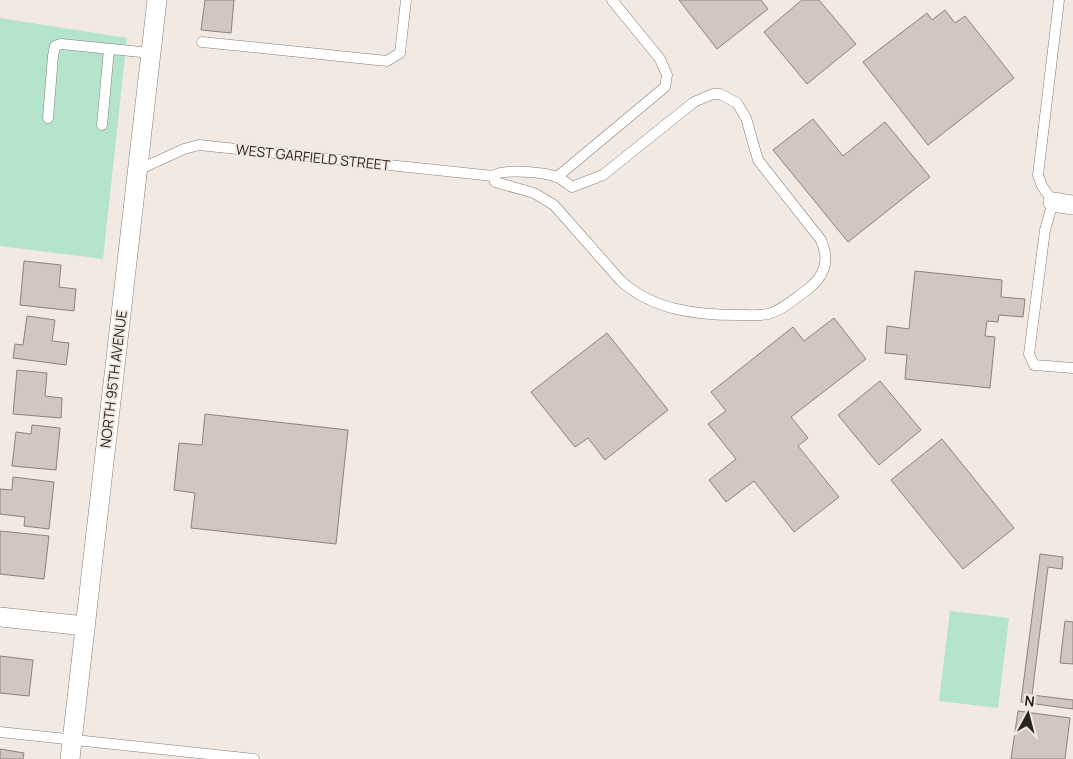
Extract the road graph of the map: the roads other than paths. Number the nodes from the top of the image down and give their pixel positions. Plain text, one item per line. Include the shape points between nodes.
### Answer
1 (157, 0) edge
2 (406, 0) edge
3 (612, 0) edge
4 (1059, 0) edge
5 (202, 42) dead end
6 (109, 49) junction
7 (151, 53) junction
8 (48, 118) dead end
9 (102, 124) dead end
10 (138, 170) junction
11 (493, 176) junction
12 (558, 177) junction
13 (1053, 202) junction
14 (1073, 205) edge
15 (1073, 368) edge
16 (0, 617) edge
17 (85, 626) junction
18 (0, 732) edge
19 (72, 740) junction
20 (70, 759) edge
21 (254, 759) edge

1 - 7 street, NORTH 95TH AVENUE
2 - 5 lane via 400,53 387,61
3 - 12 lane via 660,59 667,75 665,87
4 - 13 lane via 1038,175
6 - 7 lane
6 - 8 lane via 56,46
6 - 9 lane
7 - 10 street, NORTH 95TH AVENUE
10 - 11 lane, WEST GARFIELD STREET via 184,148 199,145
10 - 17 street, NORTH 95TH AVENUE
11 - 12 lane via 498,172 531,172
11 - 12 lane via 495,182 534,192 554,205 631,290 646,300 686,312 768,314 784,307 812,286 825,266 821,240 758,160 737,103 720,94 694,102 603,175 572,187
13 - 14 street
13 - 15 lane via 1045,230 1030,354 1034,365
16 - 17 street
17 - 19 street, NORTH 95TH AVENUE
18 - 19 lane
19 - 20 street, NORTH 95TH AVENUE
19 - 21 lane

